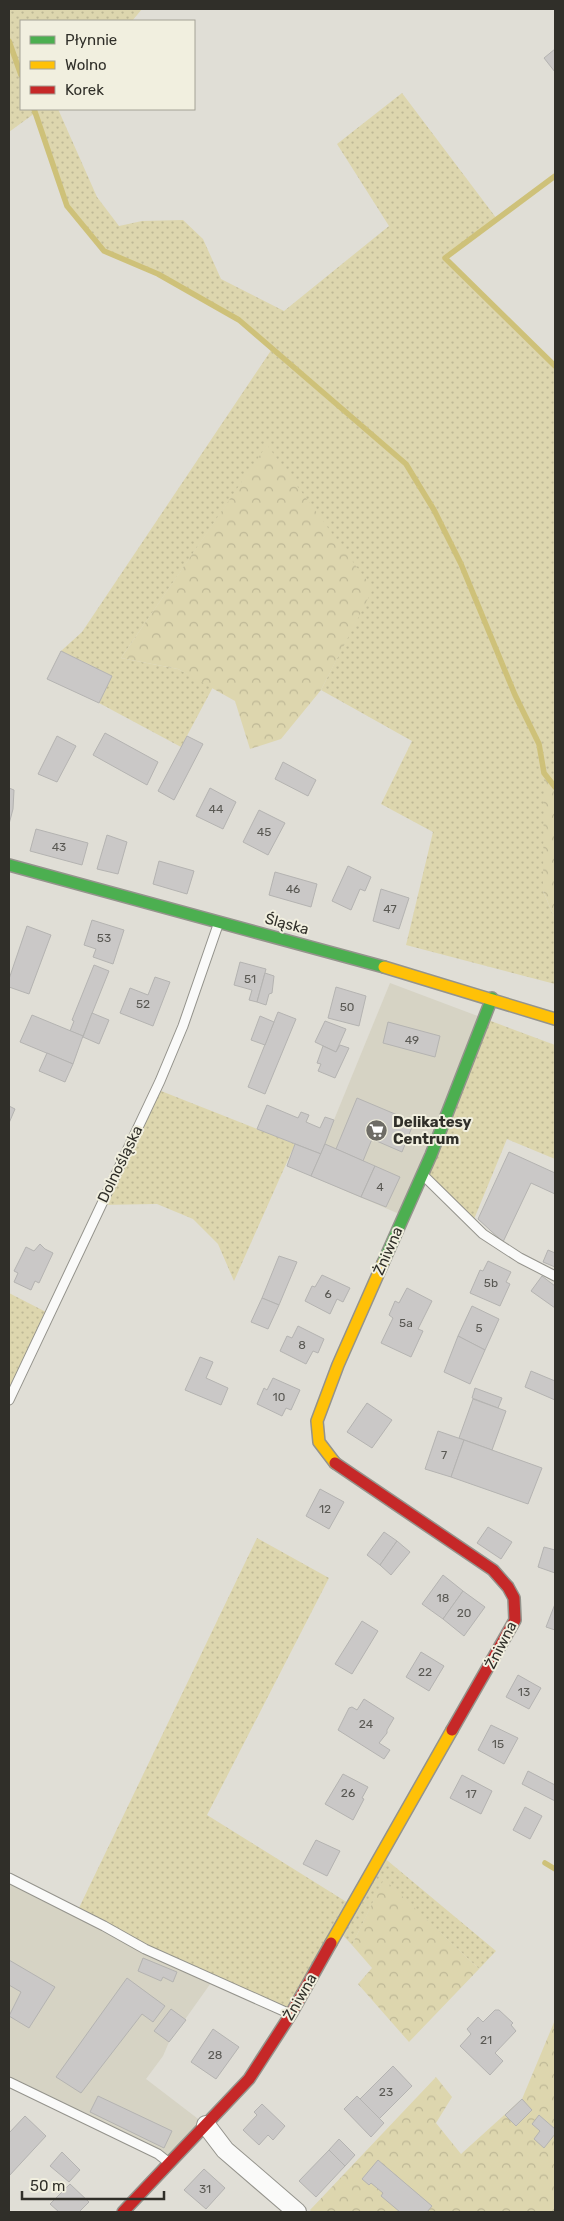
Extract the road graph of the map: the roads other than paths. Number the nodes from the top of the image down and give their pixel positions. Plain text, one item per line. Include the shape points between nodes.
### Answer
1 (9, 865) edge
2 (219, 922) junction
3 (492, 998) junction
4 (555, 1018) edge
5 (422, 1174) junction
6 (555, 1276) edge
7 (9, 1400) edge
8 (9, 1878) edge
9 (291, 2014) junction
10 (9, 2082) edge
11 (206, 2125) junction
12 (170, 2164) junction
13 (123, 2212) edge
14 (297, 2212) edge

1 - 2 street, Śląska
2 - 3 street, Śląska
2 - 7 lane, Dolnośląska via 160,1081
3 - 4 street, Śląska
3 - 5 street, Żniwna
5 - 6 lane via 483,1234
5 - 9 street, Żniwna via 338,1365 317,1421 319,1442 333,1462 493,1570 511,1590 518,1605 515,1620 492,1662
8 - 9 lane via 145,1949
9 - 11 street, Żniwna via 250,2079
10 - 12 lane via 158,2154
11 - 12 street, Żniwna
11 - 14 street via 225,2150
12 - 13 street, Żniwna

